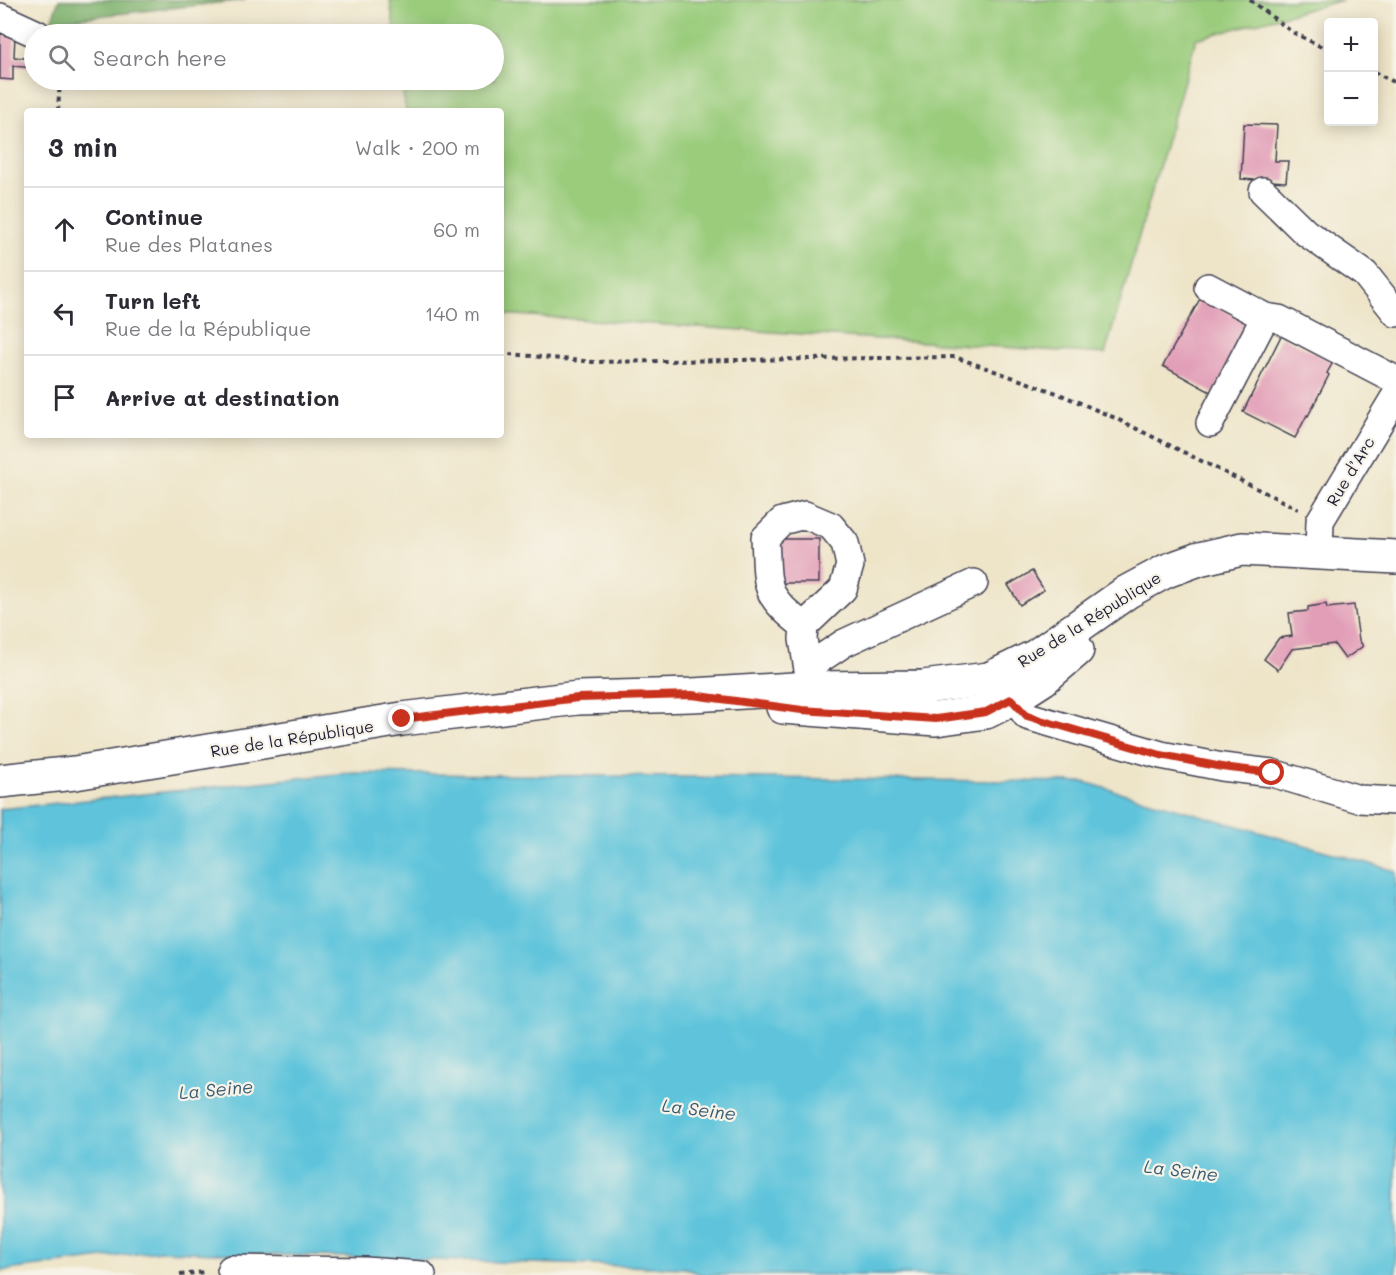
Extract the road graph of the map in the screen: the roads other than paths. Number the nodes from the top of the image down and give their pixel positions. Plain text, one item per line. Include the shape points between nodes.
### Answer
1 (0, 17) edge
2 (24, 28) edge
3 (1263, 191) dead end
4 (1208, 287) dead end
5 (1396, 313) edge
6 (1265, 317) junction
7 (1396, 380) edge
8 (1396, 394) edge
9 (1210, 423) dead end
10 (1319, 553) junction
11 (1396, 557) edge
12 (974, 583) dead end
13 (804, 626) dead end
14 (810, 678) junction
15 (1000, 689) junction
16 (692, 695) junction
17 (0, 781) edge
18 (1396, 801) edge
19 (231, 1269) dead end
20 (422, 1275) edge

1 - 2 street
3 - 5 street via 1305,232 1365,274
4 - 6 street
6 - 7 street via 1279,319
6 - 9 street
8 - 10 street, Rue d’Arc via 1320,521
10 - 11 main road, Rue de la République
10 - 15 main road, Rue de la République via 1242,549 1166,571 1127,592 1036,657
12 - 14 street via 844,643
13 - 14 street
14 - 15 main road, Rue de la République
14 - 16 main road, Rue de la République
15 - 16 main road, Rue de la République via 986,712 936,719 802,710
15 - 18 street via 1027,716 1161,755 1272,773 1359,799
16 - 17 main road, Rue de la République via 566,699 402,719 75,773
19 - 20 street

